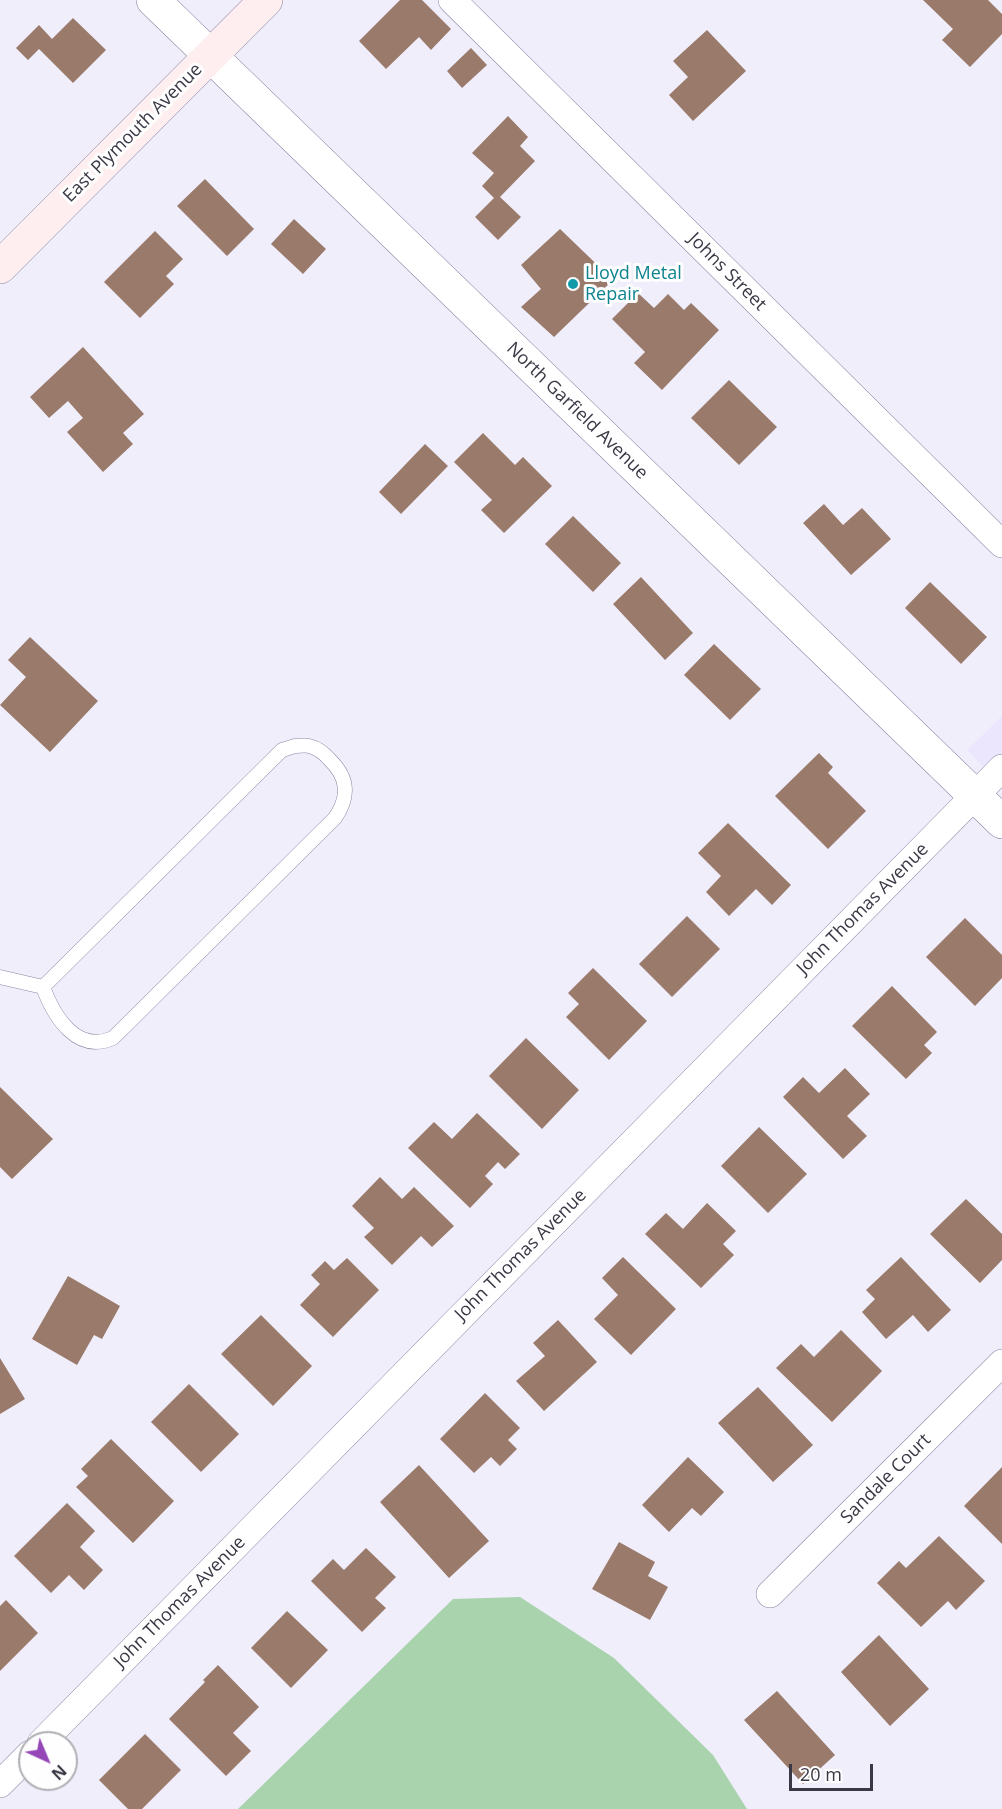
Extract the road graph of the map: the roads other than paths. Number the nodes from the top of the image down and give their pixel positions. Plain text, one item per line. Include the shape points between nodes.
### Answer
1 (153, 0) edge
2 (266, 0) edge
3 (452, 0) edge
4 (209, 56) junction
5 (0, 267) edge
6 (1002, 544) edge
7 (1002, 768) edge
8 (975, 795) junction
9 (1002, 822) edge
10 (0, 977) edge
11 (43, 987) junction
12 (1002, 1363) edge
13 (770, 1594) dead end
14 (53, 1731) edge
15 (18, 1766) edge
16 (0, 1785) edge

1 - 4 street, North Garfield Avenue
2 - 4 main road, East Plymouth Avenue
3 - 6 street, Johns Street
4 - 5 main road, East Plymouth Avenue
4 - 8 street, North Garfield Avenue
7 - 8 street, John Thomas Avenue
8 - 9 street, North Garfield Avenue
8 - 14 street, John Thomas Avenue
10 - 11 lane
11 - 11 lane via 282,750 309,746 336,766 346,789 336,819 113,1038 103,1043 81,1040 56,1014
12 - 13 street, Sandale Court
15 - 16 street

